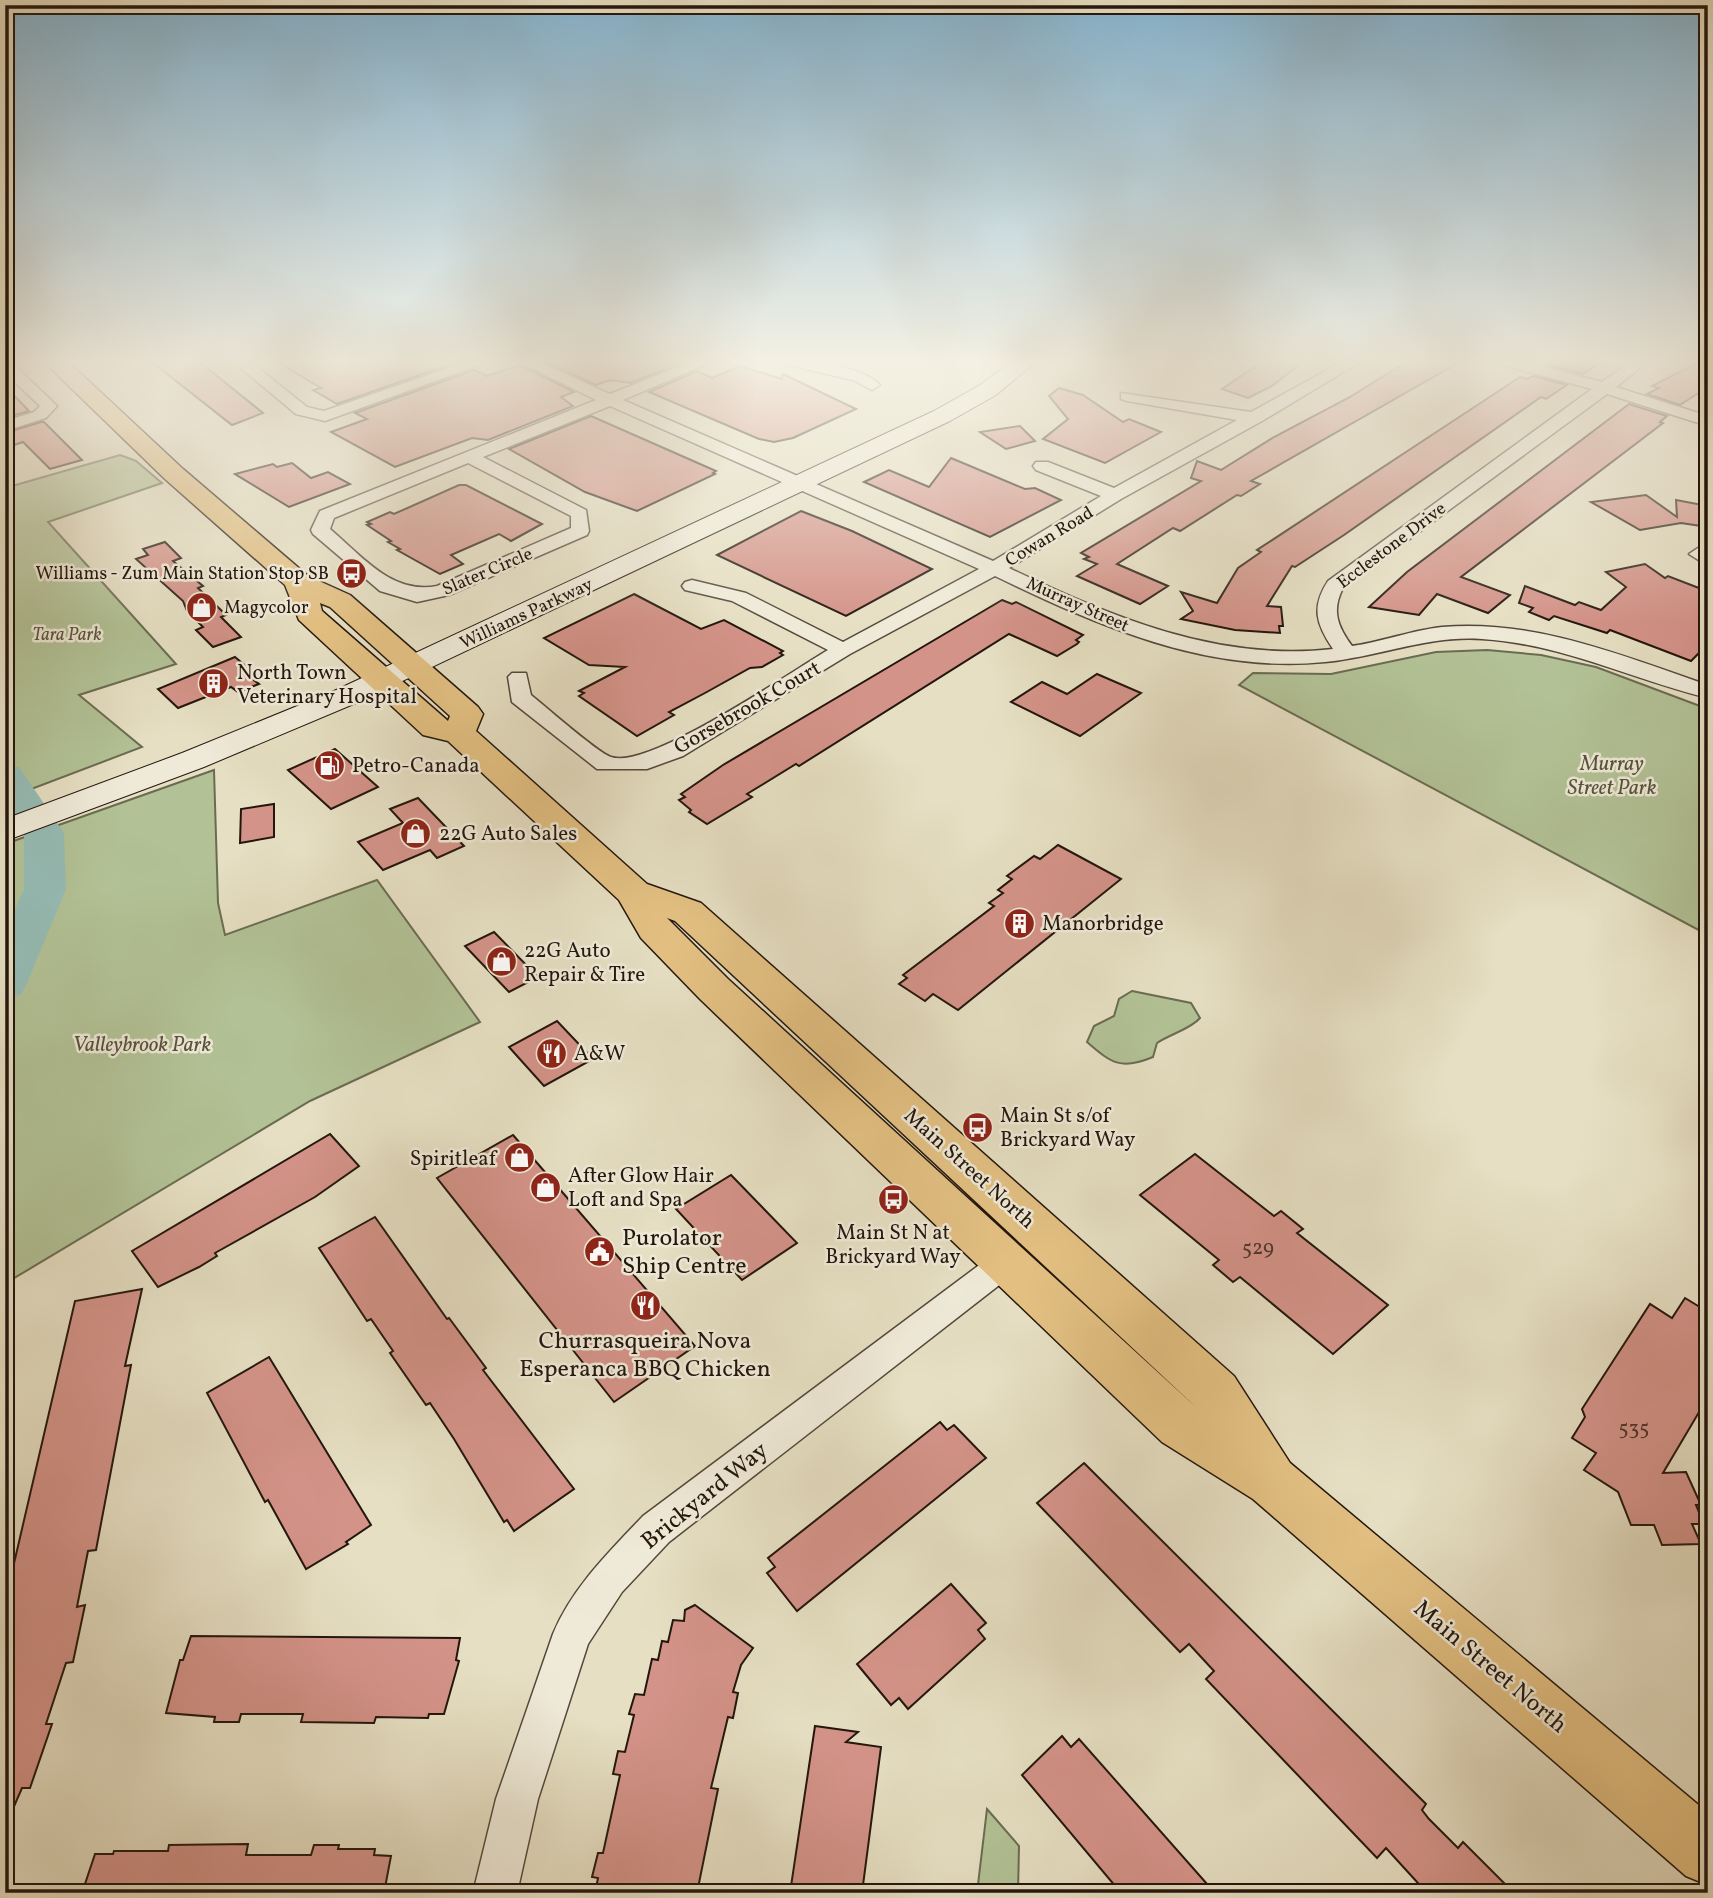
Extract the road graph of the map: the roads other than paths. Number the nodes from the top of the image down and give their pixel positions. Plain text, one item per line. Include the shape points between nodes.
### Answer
1 (146, 448) edge
2 (497, 448) edge
3 (720, 448) edge
4 (847, 448) edge
5 (862, 448) edge
6 (1202, 448) edge
7 (1523, 448) edge
8 (471, 458) junction
9 (1042, 466) dead end
10 (791, 478) junction
11 (1115, 495) junction
12 (996, 568) junction
13 (298, 582) junction
14 (692, 586) dead end
15 (843, 650) junction
16 (1347, 653) junction
17 (404, 658) junction
18 (373, 672) junction
19 (519, 677) dead end
20 (1708, 692) edge
21 (459, 733) junction
22 (93, 789) junction
23 (5, 812) edge
24 (5, 831) edge
25 (634, 893) junction
26 (1005, 1264) junction
27 (1272, 1481) junction
28 (1708, 1854) edge
29 (495, 1893) edge

1 - 13 main road, Main Street North
2 - 8 street, Slater Circle
3 - 10 street, Murray Street
4 - 10 main road, Williams Parkway
5 - 10 main road, Williams Parkway
6 - 11 street, Cowan Road
7 - 16 street, Ecclestone Drive via 1335,585 1324,608 1328,628
8 - 8 street, Slater Circle via 326,515 320,530 387,587 417,596 442,591 580,531 580,514
9 - 11 street
10 - 12 street, Murray Street
10 - 17 main road, Williams Parkway
11 - 12 street, Cowan Road
12 - 15 street, Gorsebrook Court
12 - 16 street, Murray Street via 1124,627 1168,641 1273,658
13 - 17 main road, Main Street North via 340,601
13 - 18 main road, Main Street North via 309,614
14 - 15 street via 739,597
15 - 19 street, Gorsebrook Court via 675,751 639,764 605,764 520,697
16 - 20 street, Murray Street via 1443,633 1505,634 1572,645
17 - 18 main road, Williams Parkway
17 - 21 main road, Main Street North via 467,714
18 - 21 main road, Main Street North via 434,728
18 - 22 main road, Williams Parkway via 231,745
21 - 25 main road, Main Street North
22 - 23 main road, Williams Parkway
22 - 24 main road, Williams Parkway
25 - 26 main road, Main Street North via 654,929
25 - 27 main road, Main Street North via 688,912 1086,1271 1216,1392
26 - 27 main road, Main Street North via 1180,1425
26 - 29 street, Brickyard Way via 656,1529 609,1579 572,1634 517,1799
27 - 28 main road, Main Street North

